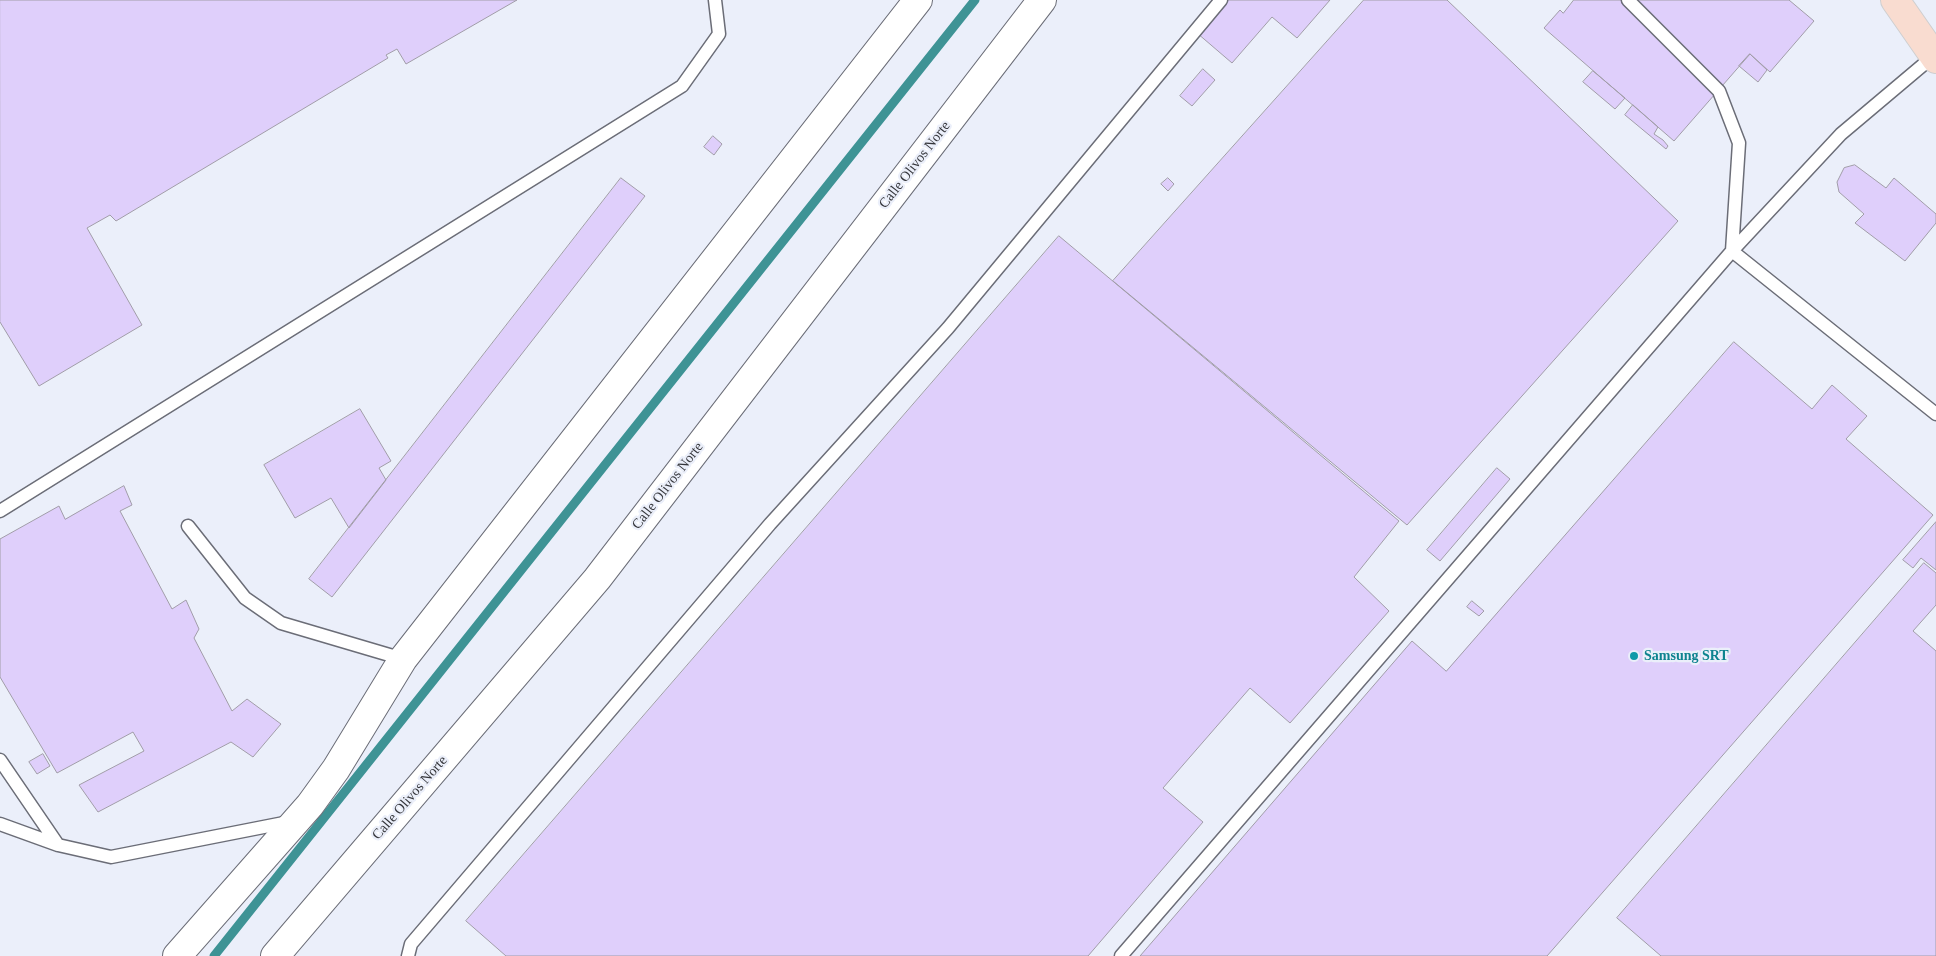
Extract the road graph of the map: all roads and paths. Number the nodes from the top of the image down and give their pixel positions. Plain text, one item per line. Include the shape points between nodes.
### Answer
1 (715, 0) edge
2 (918, 0) edge
3 (1042, 0) edge
4 (1221, 0) edge
5 (1628, 0) edge
6 (1895, 0) edge
7 (1935, 56) edge
8 (1732, 251) junction
9 (1936, 414) edge
10 (0, 512) edge
11 (188, 526) dead end
12 (403, 659) junction
13 (0, 760) edge
14 (294, 822) junction
15 (0, 824) edge
16 (58, 845) junction
17 (177, 956) edge
18 (275, 956) edge
19 (408, 956) edge
20 (1121, 956) edge

1 - 10 lane via 719,34 682,86
2 - 12 main road
3 - 18 main road, Calle Olivos Norte via 597,579
4 - 19 lane via 948,328 770,524 410,944
5 - 8 lane via 1719,91 1740,143
6 - 7 main road
7 - 8 lane via 1841,134
8 - 9 lane
8 - 20 lane
11 - 12 lane via 245,598 281,623
12 - 14 main road via 336,769
13 - 16 lane
14 - 16 lane via 111,856
14 - 17 main road
15 - 16 lane

